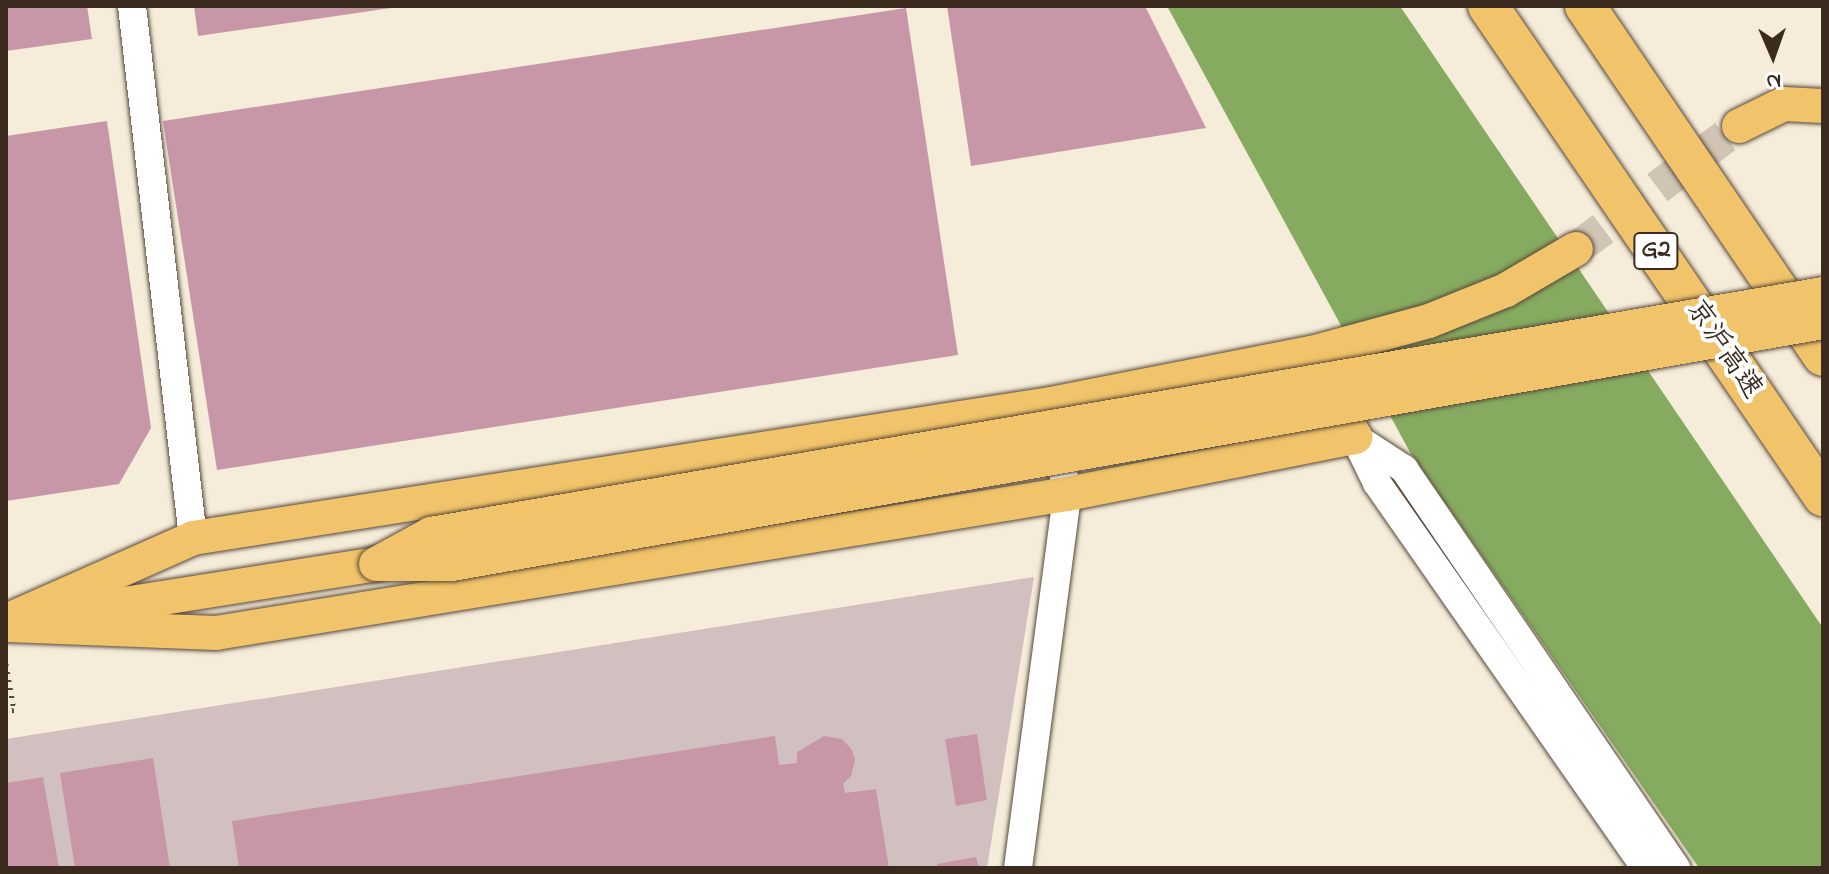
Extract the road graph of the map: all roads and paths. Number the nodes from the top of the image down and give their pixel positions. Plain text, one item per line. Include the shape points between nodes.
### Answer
1 (132, 6) edge
2 (1488, 6) edge
3 (1585, 6) edge
4 (1823, 106) edge
5 (1739, 126) tunnel mouth
6 (1576, 249) tunnel mouth
7 (1823, 294) edge
8 (1823, 322) edge
9 (1312, 353) junction
10 (1823, 356) edge
11 (1051, 404) junction
12 (1355, 437) junction
13 (1067, 494) junction
14 (1823, 496) edge
15 (193, 538) junction
16 (376, 564) junction
17 (6, 623) edge
18 (6, 664) edge
19 (6, 712) edge
20 (1018, 868) edge
21 (1646, 868) edge
22 (1676, 868) edge

1 - 15 street
2 - 14 highway, 京沪高速 / G2
3 - 10 highway
4 - 5 main road via 1784,104
6 - 9 main road via 1493,295 1429,321
7 - 16 main road, bridge via 431,534
8 - 16 main road, bridge via 452,564
9 - 11 main road
9 - 12 main road
11 - 13 street
11 - 15 main road
12 - 13 main road
12 - 21 street via 1377,483
12 - 22 street via 1404,469
13 - 17 main road via 216,633
13 - 20 street
15 - 17 main road
16 - 17 main road
18 - 19 path via 14,710

